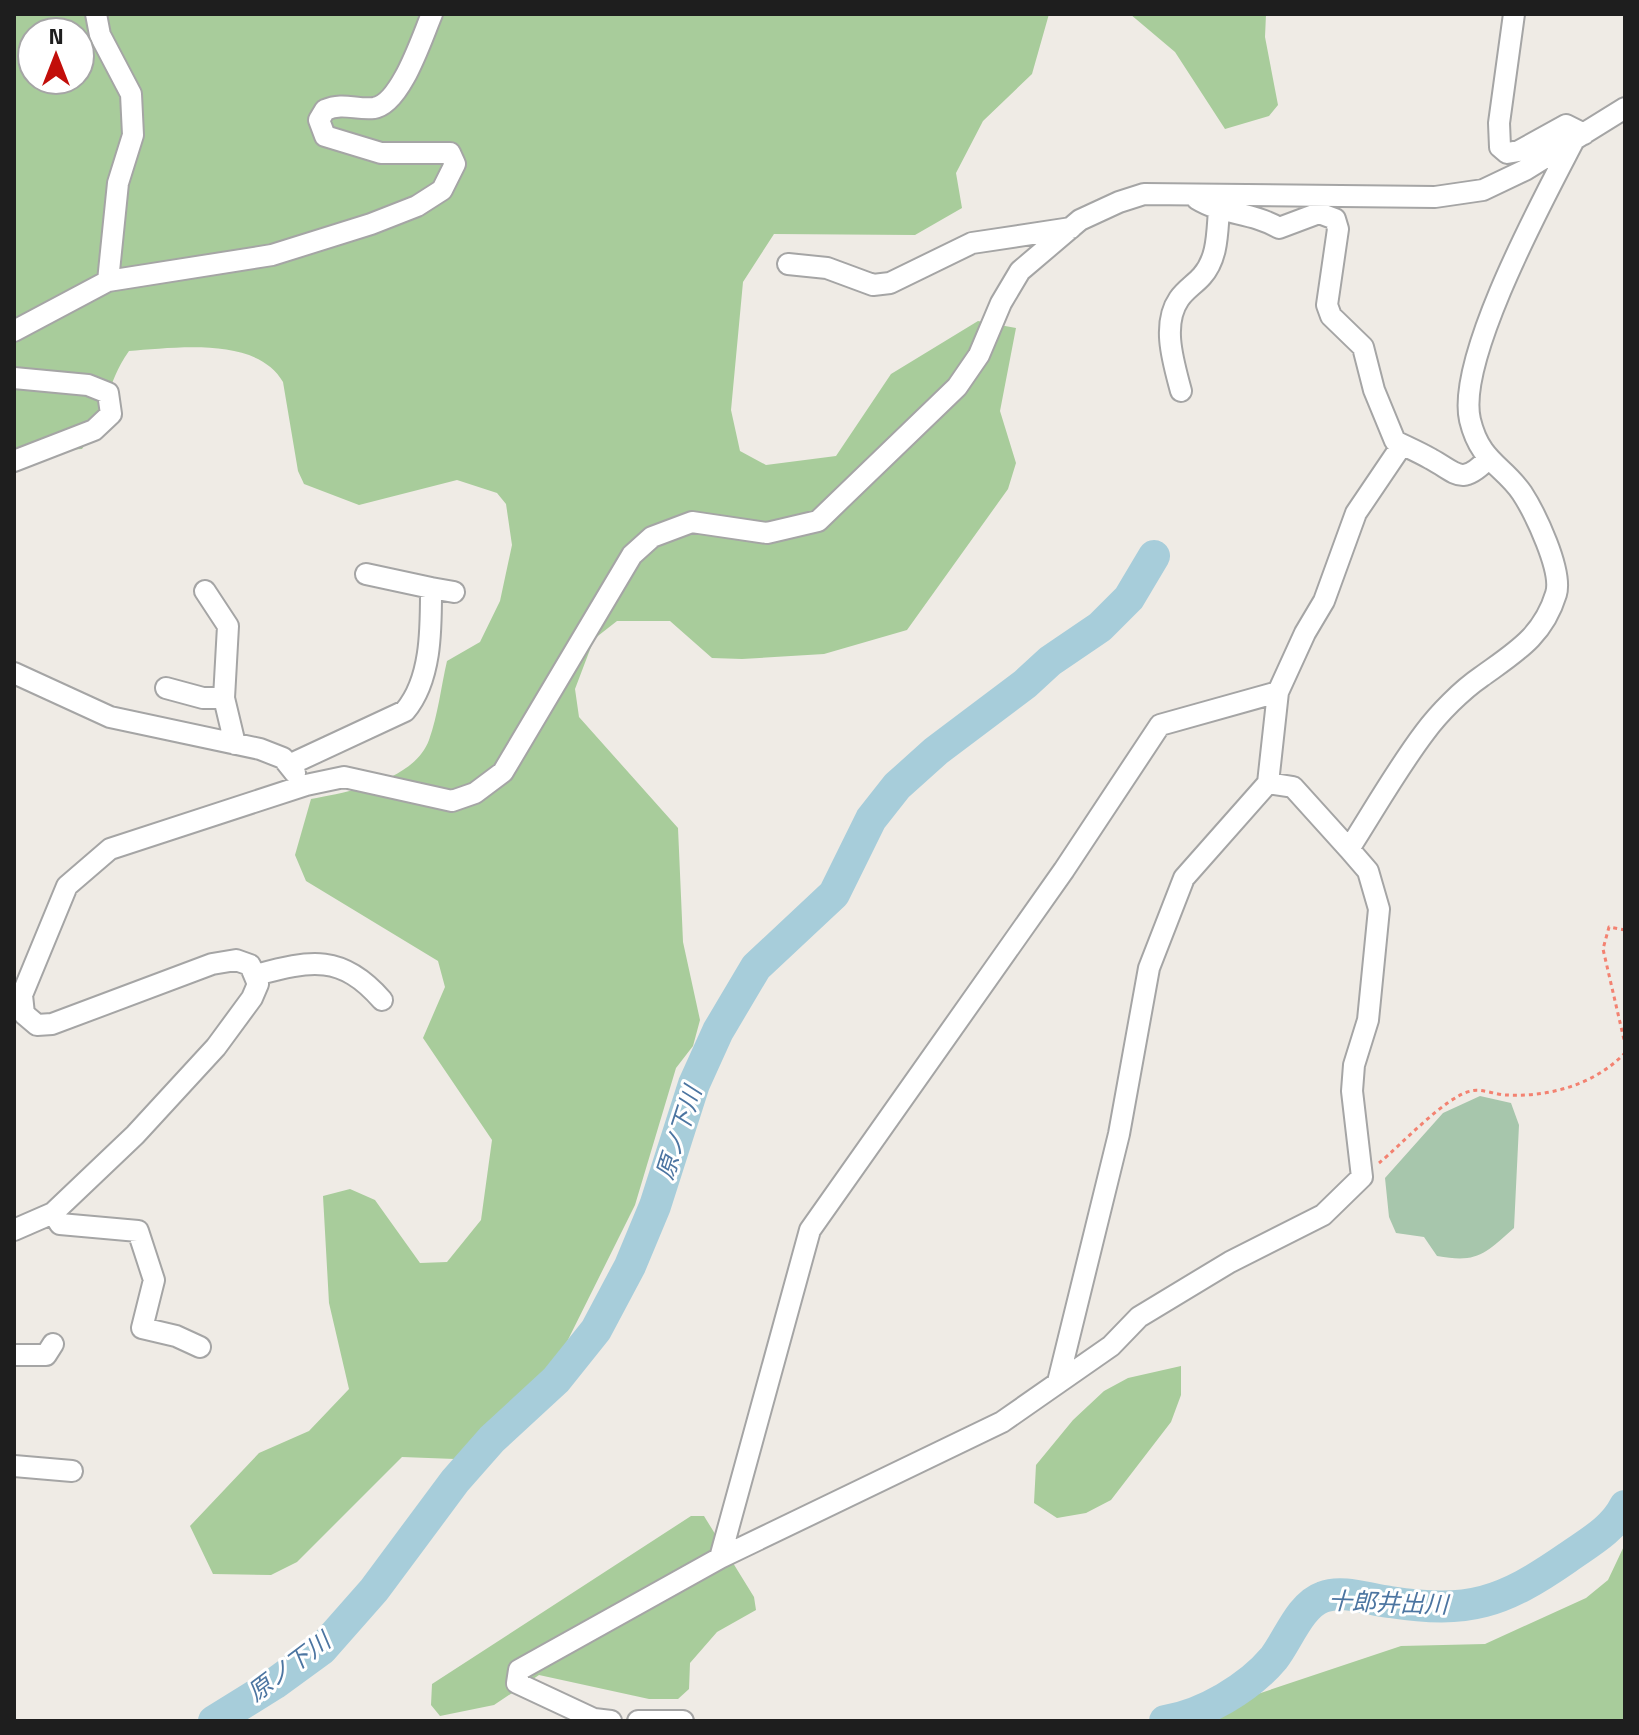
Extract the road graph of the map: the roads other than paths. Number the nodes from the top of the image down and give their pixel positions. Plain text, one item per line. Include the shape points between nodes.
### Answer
1 (96, 14) edge
2 (432, 14) edge
3 (1514, 14) edge
4 (1625, 108) edge
5 (1579, 137) junction
6 (1191, 196) junction
7 (1219, 210) junction
8 (1071, 228) junction
9 (788, 264) dead end
10 (108, 281) junction
11 (14, 331) edge
12 (14, 378) edge
13 (1181, 391) dead end
14 (1402, 445) junction
15 (1487, 460) junction
16 (14, 461) edge
17 (366, 574) dead end
18 (431, 588) junction
19 (205, 591) dead end
20 (454, 592) dead end
21 (14, 673) edge
22 (166, 688) dead end
23 (1278, 692) junction
24 (224, 698) junction
25 (235, 744) junction
26 (289, 765) junction
27 (1268, 783) junction
28 (306, 785) junction
29 (1349, 849) junction
30 (256, 975) junction
31 (382, 1000) dead end
32 (53, 1213) junction
33 (14, 1230) edge
34 (53, 1344) dead end
35 (200, 1347) dead end
36 (14, 1355) edge
37 (1058, 1382) junction
38 (14, 1466) edge
39 (72, 1471) dead end
40 (720, 1558) junction
41 (611, 1721) edge
42 (638, 1721) edge
43 (683, 1721) edge

1 - 10 street via 100,35 131,94 133,135 118,183
2 - 10 street via 406,74 386,103 374,108 337,104 319,120 325,136 340,143 381,153 450,153 455,164 442,190 371,224 272,255
3 - 5 street via 1500,147 1507,153 1519,151 1566,125
4 - 5 street
5 - 6 street via 1483,190 1435,197
5 - 15 street via 1519,247 1471,374 1470,419
6 - 7 street
6 - 8 street via 1144,194
7 - 13 street via 1215,253 1204,274 1178,299 1171,325
7 - 14 street via 1247,213 1279,228 1319,213 1335,219 1327,305 1331,316 1363,347 1374,390 1395,441
8 - 9 street via 972,243 890,283 873,285 827,268
8 - 28 street via 1020,271 979,355 957,387 818,521 767,533 692,522 652,537 632,555 503,772 475,793 452,801 344,777
10 - 11 street
12 - 16 street via 88,385 108,393 111,414 94,430
14 - 15 street via 1461,475 1474,473
14 - 23 street via 1356,513 1324,601
15 - 29 street via 1521,492 1557,569 1557,592 1542,624 1516,654 1478,678 1426,730
17 - 18 street
18 - 20 street
18 - 26 street via 431,637 414,700 405,711
19 - 24 street via 228,626
21 - 25 street via 110,717
22 - 24 street
23 - 27 street
23 - 40 street via 1160,725 810,1230
24 - 25 street
25 - 26 street via 283,758
26 - 28 street
27 - 29 street via 1293,787
27 - 37 street via 1184,878 1149,968 1119,1134
28 - 30 street via 140,837 86,866 67,886 22,995 24,1014 37,1025 52,1024 212,964 236,960 250,965
29 - 37 street via 1368,871 1379,909 1368,1020 1352,1091 1362,1177 1323,1215 1139,1317 1111,1346
30 - 31 street via 294,965 350,970
30 - 32 street via 252,998 216,1047
32 - 33 street
32 - 35 street via 60,1224 138,1231 154,1280 142,1328
34 - 36 street via 46,1355
37 - 40 street via 1002,1422
38 - 39 street
40 - 41 street via 519,1670 517,1683 594,1719
42 - 43 street

